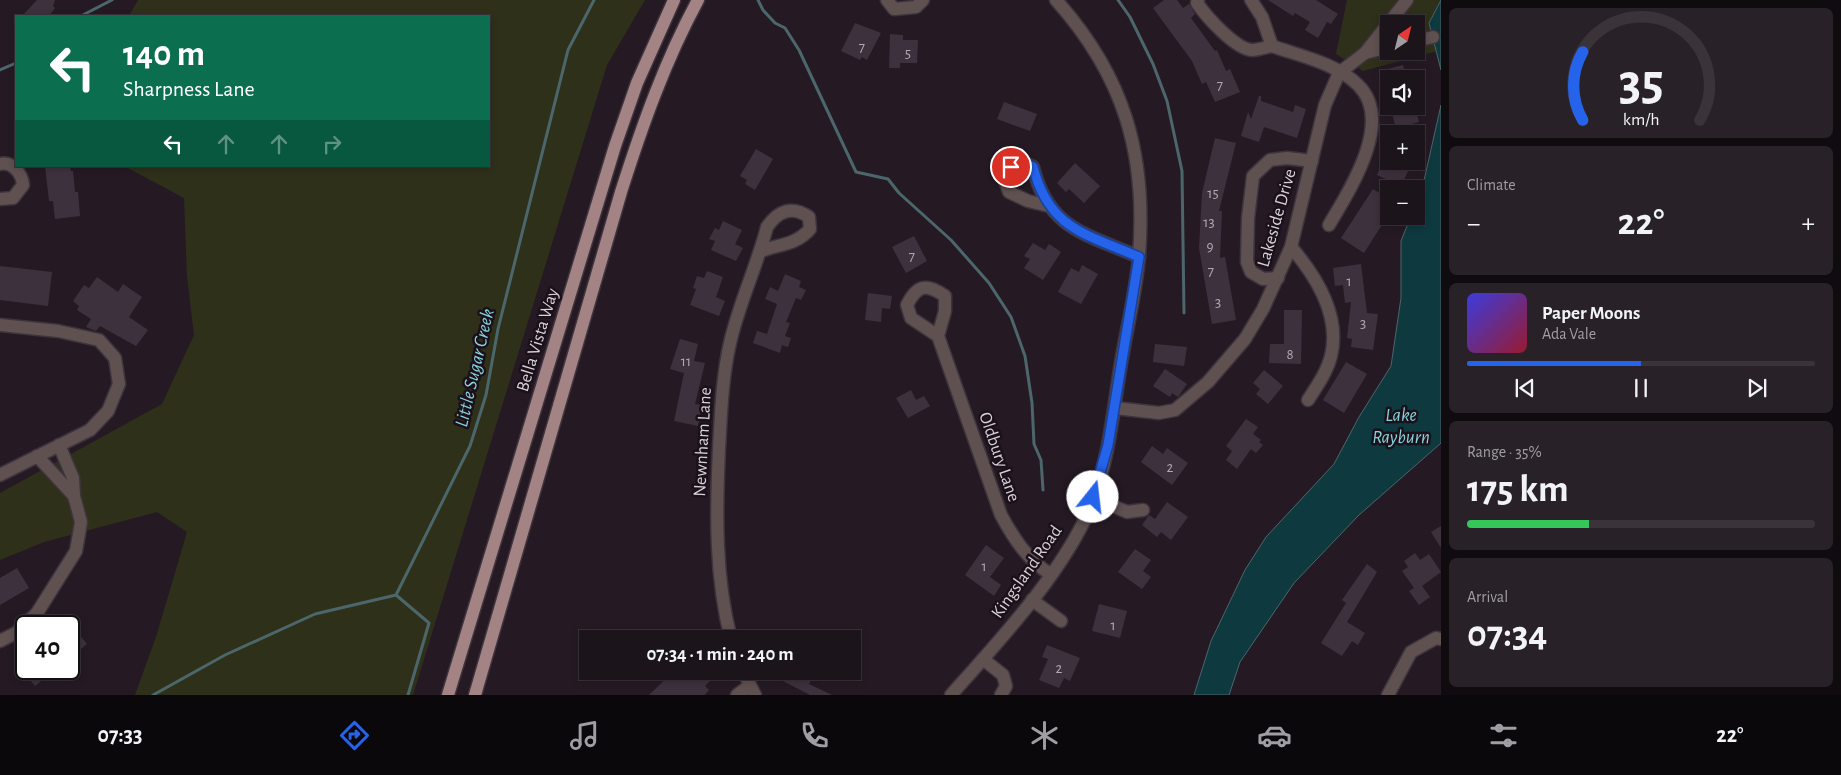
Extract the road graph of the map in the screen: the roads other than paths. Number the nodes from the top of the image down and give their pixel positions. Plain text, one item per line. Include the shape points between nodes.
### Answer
1 (674, 0) edge
2 (698, 0) edge
3 (887, 0) edge
4 (923, 0) edge
5 (1056, 0) edge
6 (1198, 0) edge
7 (1251, 0) edge
8 (1407, 0) edge
9 (1433, 37) dead end
10 (1425, 39) edge
11 (1272, 46) junction
12 (1380, 49) edge
13 (1365, 53) junction
14 (1339, 73) junction
15 (1312, 161) junction
16 (0, 164) edge
17 (0, 199) edge
18 (1049, 206) dead end
19 (1329, 224) dead end
20 (1291, 247) junction
21 (761, 251) dead end
22 (1139, 257) junction
23 (1278, 278) junction
24 (0, 325) edge
25 (938, 336) dead end
26 (1308, 400) dead end
27 (1115, 408) junction
28 (59, 445) junction
29 (37, 456) junction
30 (0, 475) edge
31 (74, 496) junction
32 (1093, 497) junction
33 (1143, 510) dead end
34 (1050, 574) junction
35 (1032, 600) junction
36 (1061, 620) dead end
37 (729, 630) edge
38 (1441, 639) edge
39 (0, 641) edge
40 (983, 659) junction
41 (752, 691) edge
42 (448, 695) edge
43 (475, 695) edge
44 (737, 695) edge
45 (951, 695) edge
46 (1001, 695) edge
47 (1388, 695) edge

1 - 42 main road, Bella Vista Way via 616,146
2 - 43 main road via 646,115 621,192
3 - 4 street via 894,9 916,7
5 - 22 street, Kingsland Road via 1080,26 1101,59 1119,96 1131,132 1140,196
6 - 11 street via 1205,15 1238,45 1251,50
7 - 11 street via 1262,17
8 - 13 street, Lakeside Drive
9 - 10 street
11 - 14 street via 1313,59
12 - 13 street
13 - 14 street, Lakeside Drive
14 - 15 street, Lakeside Drive via 1325,105
14 - 19 street via 1358,84 1366,95 1371,113 1370,136 1355,179
15 - 20 street, Lakeside Drive
15 - 23 street via 1270,160 1253,176 1247,262 1251,272 1263,279
16 - 17 street via 11,165 22,176 23,185 13,198
18 - 22 street via 1055,215 1074,228
20 - 23 street, Lakeside Drive
20 - 26 street via 1309,268 1318,285 1333,330 1331,355 1322,379
21 - 37 street, Newnham Lane via 730,342 724,378 717,535
22 - 27 street, Kingsland Road
23 - 27 street, Lakeside Drive via 1245,338 1227,362 1175,410 1159,414
24 - 28 street via 58,331 99,340 115,358 119,384 108,411 90,430
25 - 34 street, Oldbury Lane via 1001,515 1028,557
27 - 32 street, Kingsland Road
28 - 29 street
28 - 31 street via 73,478
29 - 30 street
29 - 31 street
31 - 39 street via 81,522 76,551 37,613 16,633
32 - 33 street via 1127,512
32 - 34 street, Kingsland Road via 1071,543
34 - 35 street, Kingsland Road
35 - 36 street
35 - 40 street, Kingsland Road
38 - 47 street via 1436,638 1411,652
40 - 45 street, Kingsland Road
40 - 46 street via 1003,675 1006,686
41 - 44 street

